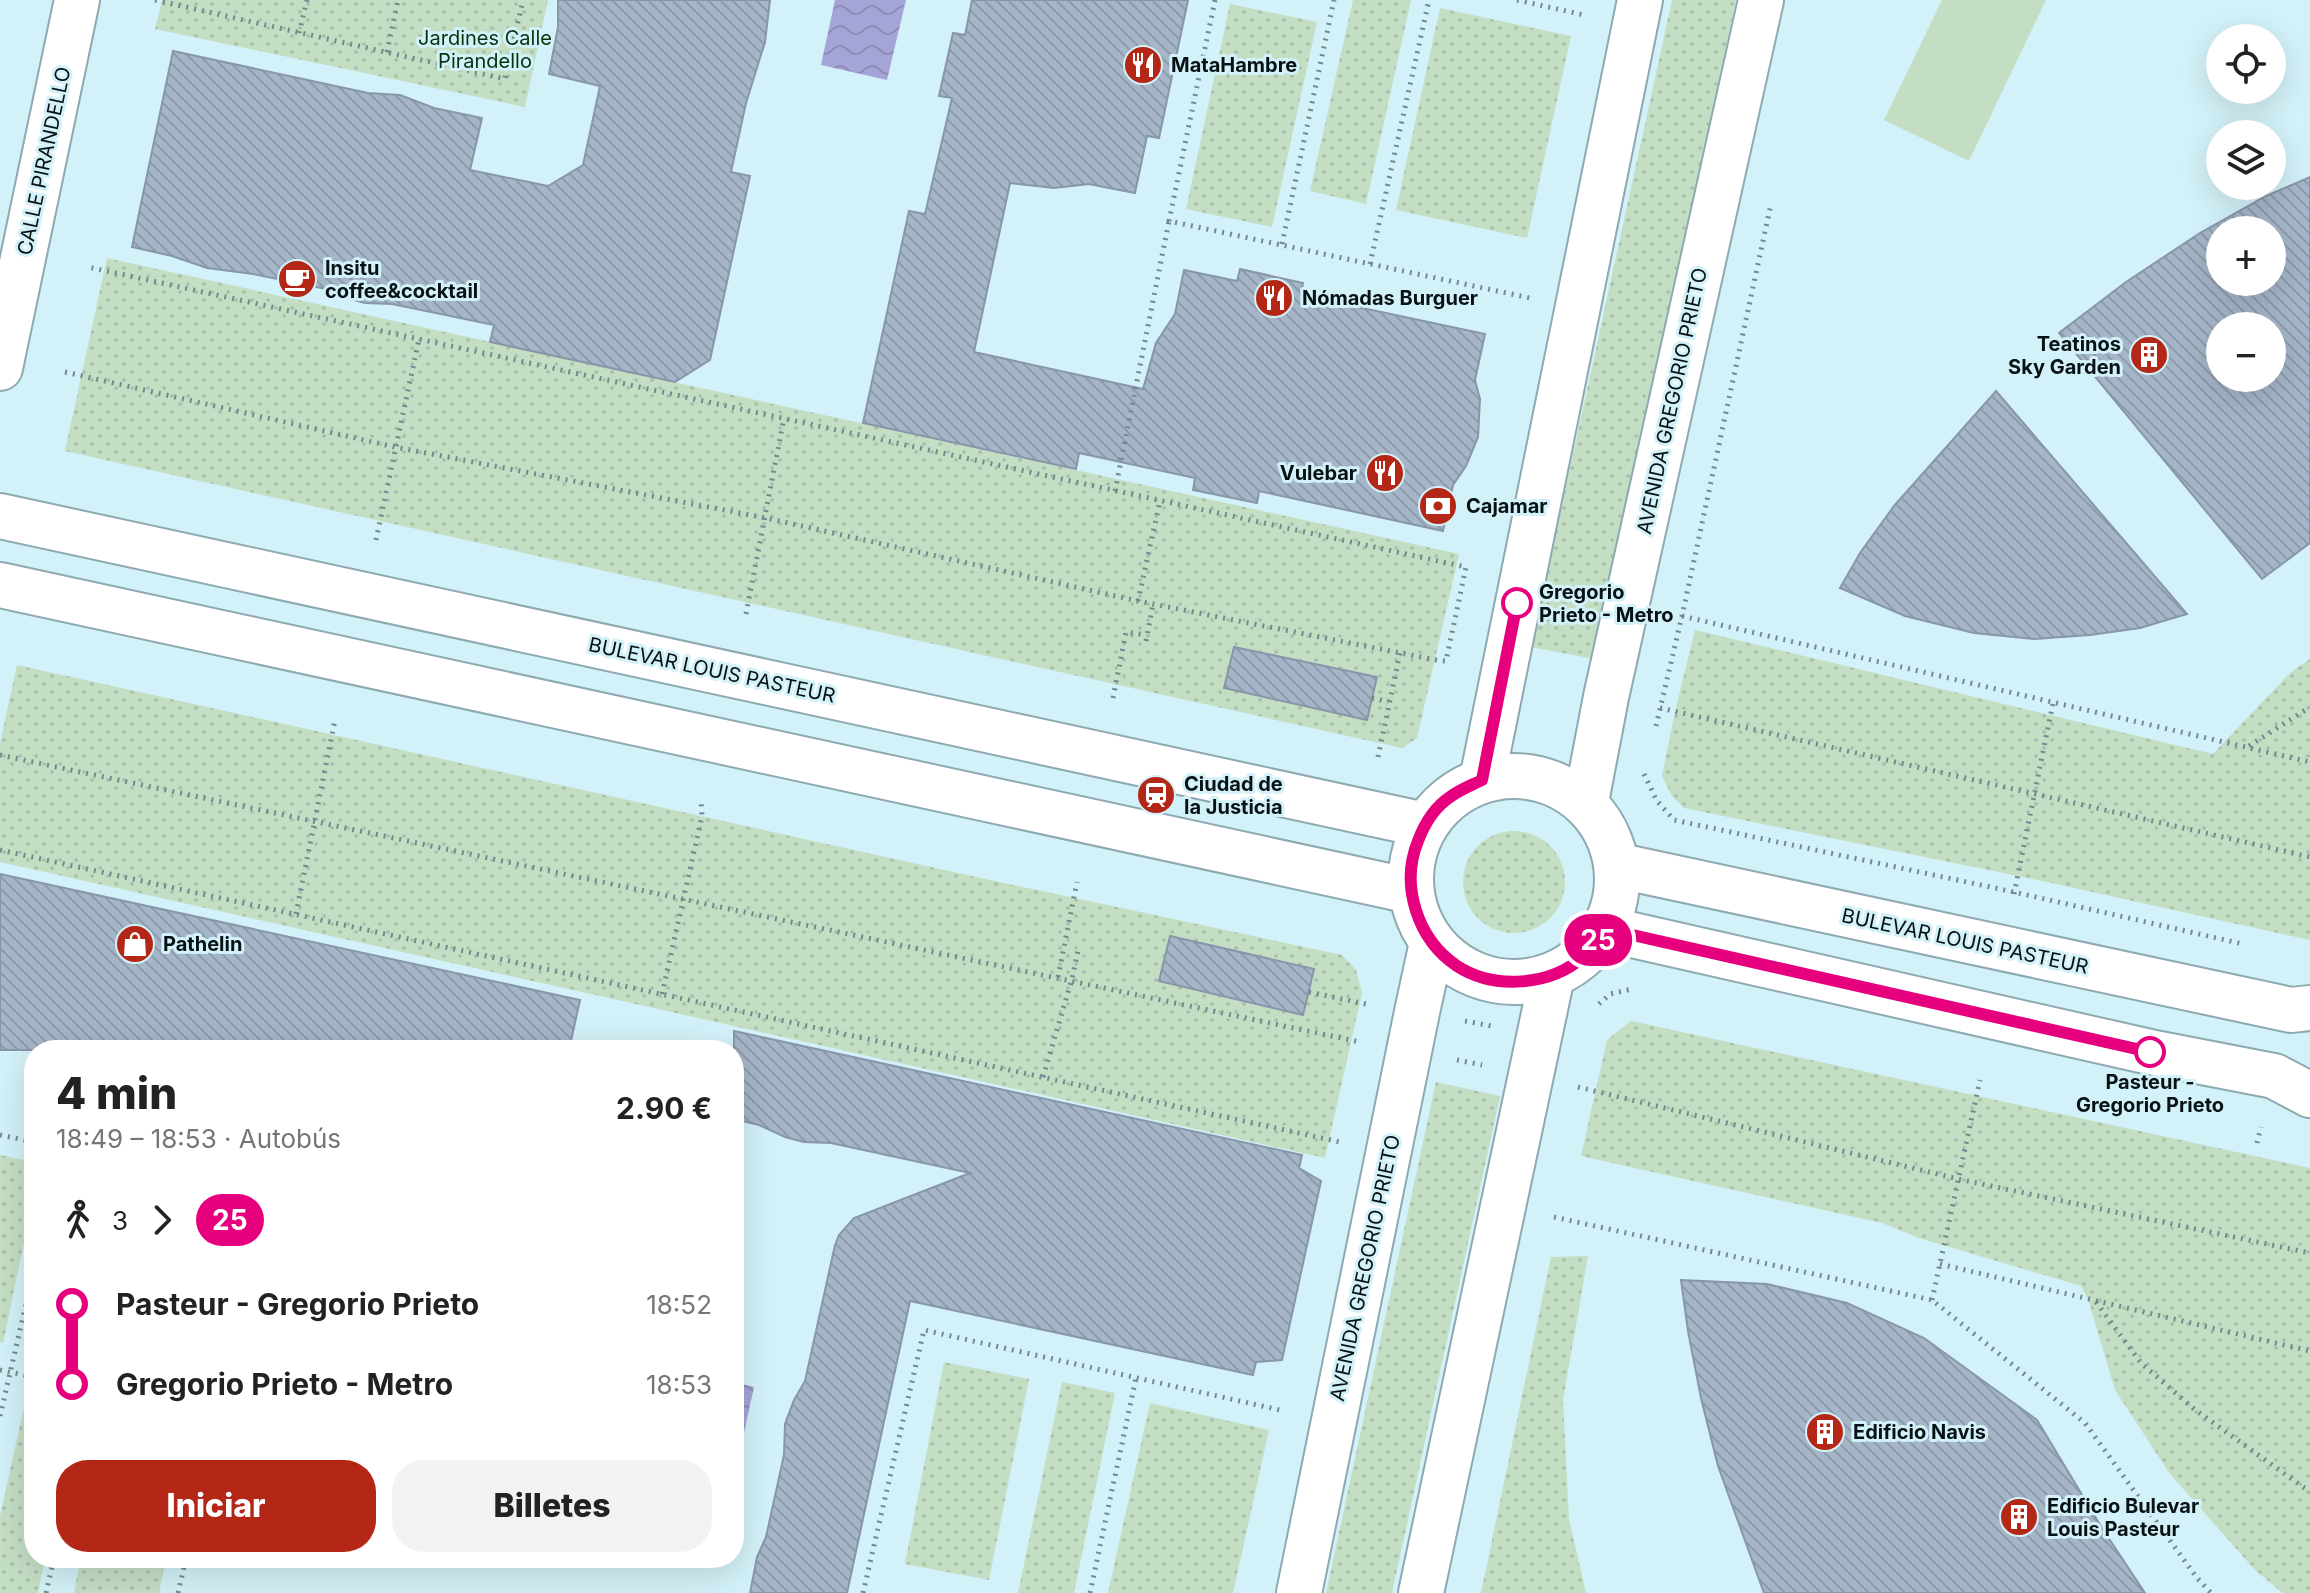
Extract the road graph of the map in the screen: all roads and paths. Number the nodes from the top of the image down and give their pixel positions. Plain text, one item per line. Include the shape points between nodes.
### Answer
1 (77, 0) edge
2 (155, 0) edge
3 (307, 0) edge
4 (398, 0) edge
5 (523, 0) edge
6 (1215, 0) edge
7 (1334, 0) edge
8 (1429, 0) edge
9 (1517, 0) edge
10 (1640, 0) edge
11 (1761, 0) edge
12 (1584, 15) dead end
13 (299, 33) junction
14 (387, 52) junction
15 (1772, 200) dead end
16 (1169, 221) junction
17 (1282, 244) junction
18 (1370, 264) junction
19 (88, 267) dead end
20 (1525, 297) dead end
21 (419, 339) junction
22 (0, 368) edge
23 (65, 372) dead end
24 (784, 418) junction
25 (395, 447) junction
26 (1115, 491) junction
27 (1160, 501) junction
28 (0, 516) edge
29 (766, 518) junction
30 (376, 540) dead end
31 (0, 585) edge
32 (1138, 601) junction
33 (1153, 604) junction
34 (746, 614) dead end
35 (1682, 616) junction
36 (1400, 653) junction
37 (1113, 698) dead end
38 (1372, 698) dead end
39 (1388, 702) junction
40 (2053, 703) junction
41 (2310, 707) edge
42 (1660, 708) junction
43 (335, 720) dead end
44 (1653, 733) dead end
45 (2248, 746) junction
46 (0, 755) edge
47 (1378, 757) dead end
48 (2310, 762) edge
49 (1643, 771) dead end
50 (1482, 780) junction
51 (2034, 795) junction
52 (701, 800) dead end
53 (1586, 802) junction
54 (314, 821) junction
55 (1425, 825) junction
56 (0, 850) edge
57 (2310, 857) edge
58 (1620, 866) junction
59 (1077, 882) dead end
60 (1411, 891) junction
61 (2014, 892) junction
62 (685, 899) junction
63 (296, 914) junction
64 (1606, 929) junction
65 (1432, 943) junction
66 (2258, 947) dead end
67 (2002, 949) junction
68 (1078, 951) dead end
69 (1552, 976) junction
70 (1058, 977) junction
71 (1072, 979) junction
72 (1309, 992) dead end
73 (662, 994) junction
74 (1374, 1006) dead end
75 (2310, 1008) edge
76 (1409, 1050) junction
77 (1532, 1075) junction
78 (1043, 1077) junction
79 (1980, 1080) dead end
80 (2310, 1095) edge
81 (0, 1135) edge
82 (24, 1140) edge
83 (1345, 1143) dead end
84 (1958, 1179) junction
85 (1554, 1217) dead end
86 (2310, 1253) edge
87 (1940, 1264) junction
88 (1932, 1300) junction
89 (2095, 1301) junction
90 (24, 1312) edge
91 (2310, 1351) edge
92 (0, 1370) edge
93 (10, 1372) junction
94 (24, 1375) edge
95 (1136, 1378) junction
96 (1286, 1412) dead end
97 (0, 1416) edge
98 (2310, 1492) edge
99 (52, 1568) edge
100 (184, 1568) edge
101 (46, 1593) edge
102 (178, 1593) edge
103 (863, 1593) edge
104 (1090, 1593) edge
105 (1299, 1593) edge
106 (1421, 1593) edge
107 (2211, 1593) edge

1 - 22 street, CALLE PIRANDELLO
2 - 13 path
3 - 13 path
4 - 14 path
5 - 14 path via 505,79
6 - 16 path
7 - 17 path
8 - 18 path
9 - 12 path
10 - 50 street
11 - 53 street, AVENIDA GREGORIO PRIETO
13 - 14 path
15 - 35 path
16 - 17 path
16 - 26 path
17 - 18 path
18 - 20 path
19 - 21 path
21 - 24 path
21 - 25 path
23 - 25 path
24 - 26 path
24 - 29 path
25 - 29 path
25 - 30 path
26 - 27 path
27 - 32 path
27 - 36 path via 1466,567 1446,661
28 - 55 street, BULEVAR LOUIS PASTEUR
29 - 32 path
29 - 34 path
31 - 60 street
32 - 33 path
33 - 36 path
33 - 37 path via 1146,638 1126,632
35 - 40 path
35 - 42 path
36 - 39 path
38 - 39 path
39 - 47 path
40 - 45 path
40 - 51 path
41 - 45 path
42 - 44 path
42 - 51 path
43 - 54 path
45 - 48 path
46 - 54 path
49 - 61 path via 1657,801 1674,820
50 - 53 street via 1537,776
50 - 55 street via 1448,797
51 - 57 path
51 - 61 path
52 - 62 path
53 - 58 street via 1602,822
54 - 62 path
54 - 63 path
55 - 60 street via 1412,856
56 - 63 path
58 - 64 street via 1616,903
58 - 67 street, BULEVAR LOUIS PASTEUR
59 - 70 path
60 - 65 street
61 - 66 path
61 - 67 path
62 - 70 path
62 - 73 path
63 - 73 path
64 - 69 street via 1583,957
64 - 80 street via 2274,1076
65 - 69 street via 1457,966 1487,979 1520,982
65 - 76 street, AVENIDA GREGORIO PRIETO
67 - 75 street, BULEVAR LOUIS PASTEUR via 2291,1010
68 - 71 path
69 - 77 street
70 - 71 path
71 - 76 path
71 - 78 path
72 - 74 path
73 - 78 path
76 - 77 path
76 - 105 street, AVENIDA GREGORIO PRIETO
77 - 84 path
77 - 106 street
78 - 83 path
79 - 84 path
81 - 82 path
84 - 86 path
84 - 87 path
85 - 88 path
87 - 88 path
87 - 89 path
88 - 107 path via 2085,1423
89 - 91 path
89 - 98 path via 2141,1363 2194,1409
90 - 93 path
92 - 93 path
93 - 94 path
93 - 97 path
95 - 96 path
95 - 103 path via 924,1330
95 - 104 path
99 - 101 path
100 - 102 path

